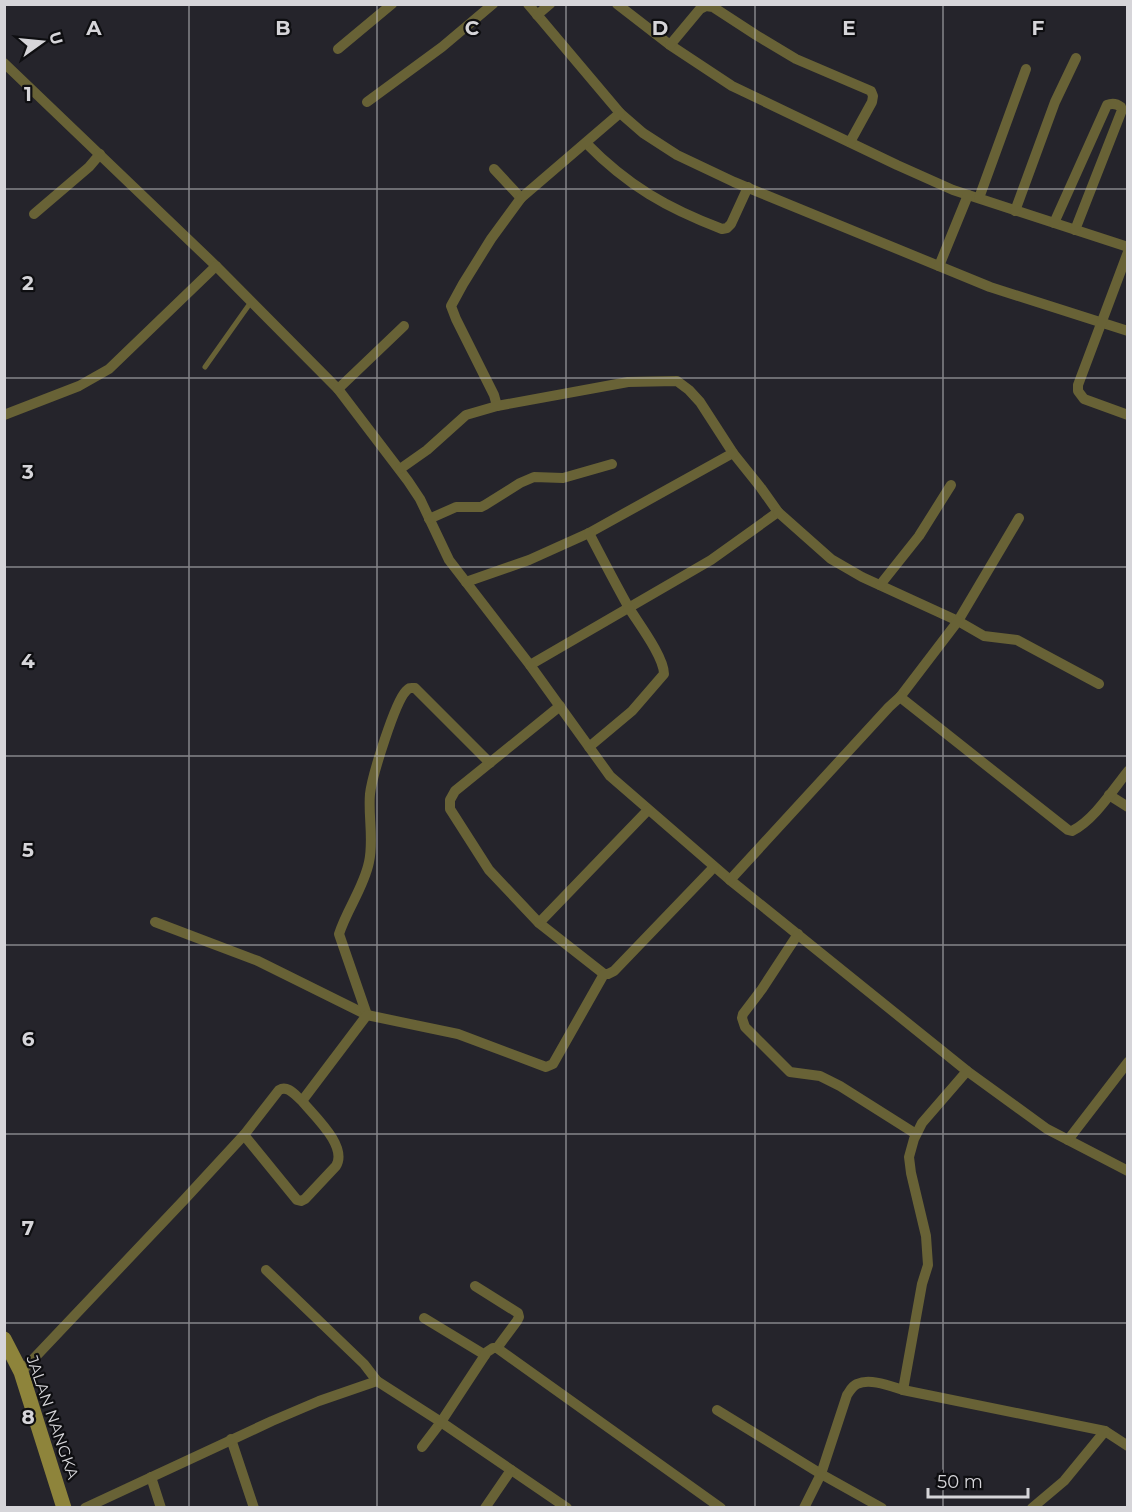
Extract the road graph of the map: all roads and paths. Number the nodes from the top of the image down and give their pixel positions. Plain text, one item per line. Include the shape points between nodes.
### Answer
1 (392, 4) edge
2 (493, 4) edge
3 (528, 4) edge
4 (550, 4) edge
5 (617, 4) edge
6 (537, 15) junction
7 (670, 45) junction
8 (338, 49) dead end
9 (1076, 58) dead end
10 (4, 63) edge
11 (1026, 69) dead end
12 (368, 102) dead end
13 (620, 113) junction
14 (850, 142) junction
15 (586, 143) junction
16 (100, 154) junction
17 (494, 169) dead end
18 (748, 187) junction
19 (974, 196) junction
20 (521, 198) junction
21 (1015, 211) junction
22 (34, 214) dead end
23 (1054, 223) junction
24 (1075, 230) junction
25 (1128, 247) edge
26 (1128, 252) edge
27 (216, 266) junction
28 (939, 266) junction
29 (252, 301) junction
30 (1101, 323) junction
31 (404, 326) dead end
32 (1128, 332) edge
33 (205, 367) dead end
34 (338, 389) junction
35 (497, 406) junction
36 (4, 415) edge
37 (1128, 415) edge
38 (733, 453) junction
39 (612, 464) dead end
40 (400, 469) junction
41 (951, 485) dead end
42 (778, 513) junction
43 (429, 519) junction
44 (1019, 519) dead end
45 (589, 533) junction
46 (466, 582) junction
47 (879, 585) junction
48 (629, 607) junction
49 (958, 621) junction
50 (530, 665) junction
51 (1099, 684) dead end
52 (900, 697) junction
53 (560, 705) junction
54 (588, 747) junction
55 (490, 763) junction
56 (1128, 771) edge
57 (1109, 795) junction
58 (1128, 807) edge
59 (648, 810) junction
60 (714, 867) junction
61 (730, 880) junction
62 (154, 922) dead end
63 (539, 923) junction
64 (798, 934) junction
65 (604, 974) junction
66 (367, 1015) junction
67 (1128, 1062) edge
68 (967, 1071) junction
69 (302, 1101) junction
70 (916, 1134) junction
71 (244, 1135) junction
72 (1068, 1140) junction
73 (1128, 1171) edge
74 (267, 1270) dead end
75 (475, 1286) dead end
76 (424, 1318) dead end
77 (4, 1339) edge
78 (497, 1348) junction
79 (485, 1354) junction
80 (15, 1368) edge
81 (377, 1381) junction
82 (903, 1390) junction
83 (717, 1410) dead end
84 (441, 1422) junction
85 (1105, 1431) junction
86 (231, 1439) junction
87 (1128, 1446) edge
88 (422, 1447) dead end
89 (511, 1470) junction
90 (821, 1474) junction
91 (151, 1477) junction
92 (64, 1508) edge
93 (85, 1508) edge
94 (161, 1508) edge
95 (254, 1508) edge
96 (485, 1508) edge
97 (567, 1508) edge
98 (721, 1508) edge
99 (804, 1508) edge
100 (882, 1508) edge
101 (1032, 1508) edge

1 - 8 street
2 - 12 street
3 - 6 street
4 - 6 street
5 - 7 street
6 - 13 street
7 - 14 street via 732,86
7 - 14 street via 700,9 713,7 796,59 872,91 872,102
9 - 21 street via 1055,102
10 - 16 street
11 - 19 street
13 - 15 street
13 - 18 street via 677,155
14 - 19 street via 934,182
15 - 18 street via 613,170 644,192 722,229 731,225
15 - 20 street
16 - 22 street
16 - 27 street
17 - 20 street
18 - 28 street
19 - 21 street
19 - 28 street
20 - 35 street via 451,306
21 - 23 street
23 - 24 street
23 - 24 street via 1107,105 1118,104 1122,110
24 - 25 street
26 - 30 street
27 - 29 street
27 - 36 street via 108,369 79,386
28 - 30 street
29 - 33 lane
29 - 34 street
30 - 32 street
30 - 37 street via 1078,392 1084,399
31 - 34 street
34 - 40 street
35 - 38 street via 628,382 677,381 700,402
35 - 40 street via 466,415
38 - 42 street
38 - 45 street
39 - 43 street via 563,478 534,477 481,507 456,507
40 - 43 street
41 - 47 street via 919,536
42 - 47 street via 831,559
42 - 48 street via 711,560
43 - 46 street via 449,560
44 - 49 street
45 - 46 street
45 - 48 street
46 - 50 street
47 - 49 street
48 - 50 street
48 - 54 street via 663,664 664,674 632,711
49 - 51 street via 984,636 1017,640
49 - 52 street
50 - 53 street
52 - 57 street via 1068,830 1083,825
52 - 61 street
53 - 54 street
53 - 55 street
54 - 59 street via 610,776
55 - 63 street via 455,791 450,809 489,870
55 - 66 street via 415,688 406,691 375,768 370,794 369,861 339,934
56 - 57 street
57 - 58 street
59 - 60 street
59 - 63 street
60 - 61 street
60 - 65 street via 614,971
61 - 64 street
62 - 66 street via 258,961
63 - 65 street
64 - 68 street
64 - 70 street via 743,1014 745,1027 790,1072 820,1076
65 - 66 street via 553,1064 546,1067 458,1034
66 - 69 street
67 - 72 street
68 - 70 street
68 - 72 street
69 - 71 street via 287,1088 279,1090
69 - 71 street via 335,1141 339,1153 336,1166 305,1199 297,1200
70 - 82 street via 909,1157 926,1236 928,1265
71 - 80 street
72 - 73 street
74 - 81 street
75 - 78 street via 518,1313 517,1321
76 - 79 street
77 - 80 street, JALAN NANGKA
78 - 79 street
78 - 98 street
79 - 84 street
80 - 92 street, JALAN NANGKA
81 - 84 street
81 - 86 street
82 - 85 street
82 - 90 street via 869,1382 852,1387
83 - 90 street
84 - 88 street
84 - 89 street
85 - 87 street
85 - 101 street via 1064,1481
86 - 91 street
86 - 95 street
89 - 96 street
89 - 97 street
90 - 99 street
90 - 100 street
91 - 93 street
91 - 94 street

